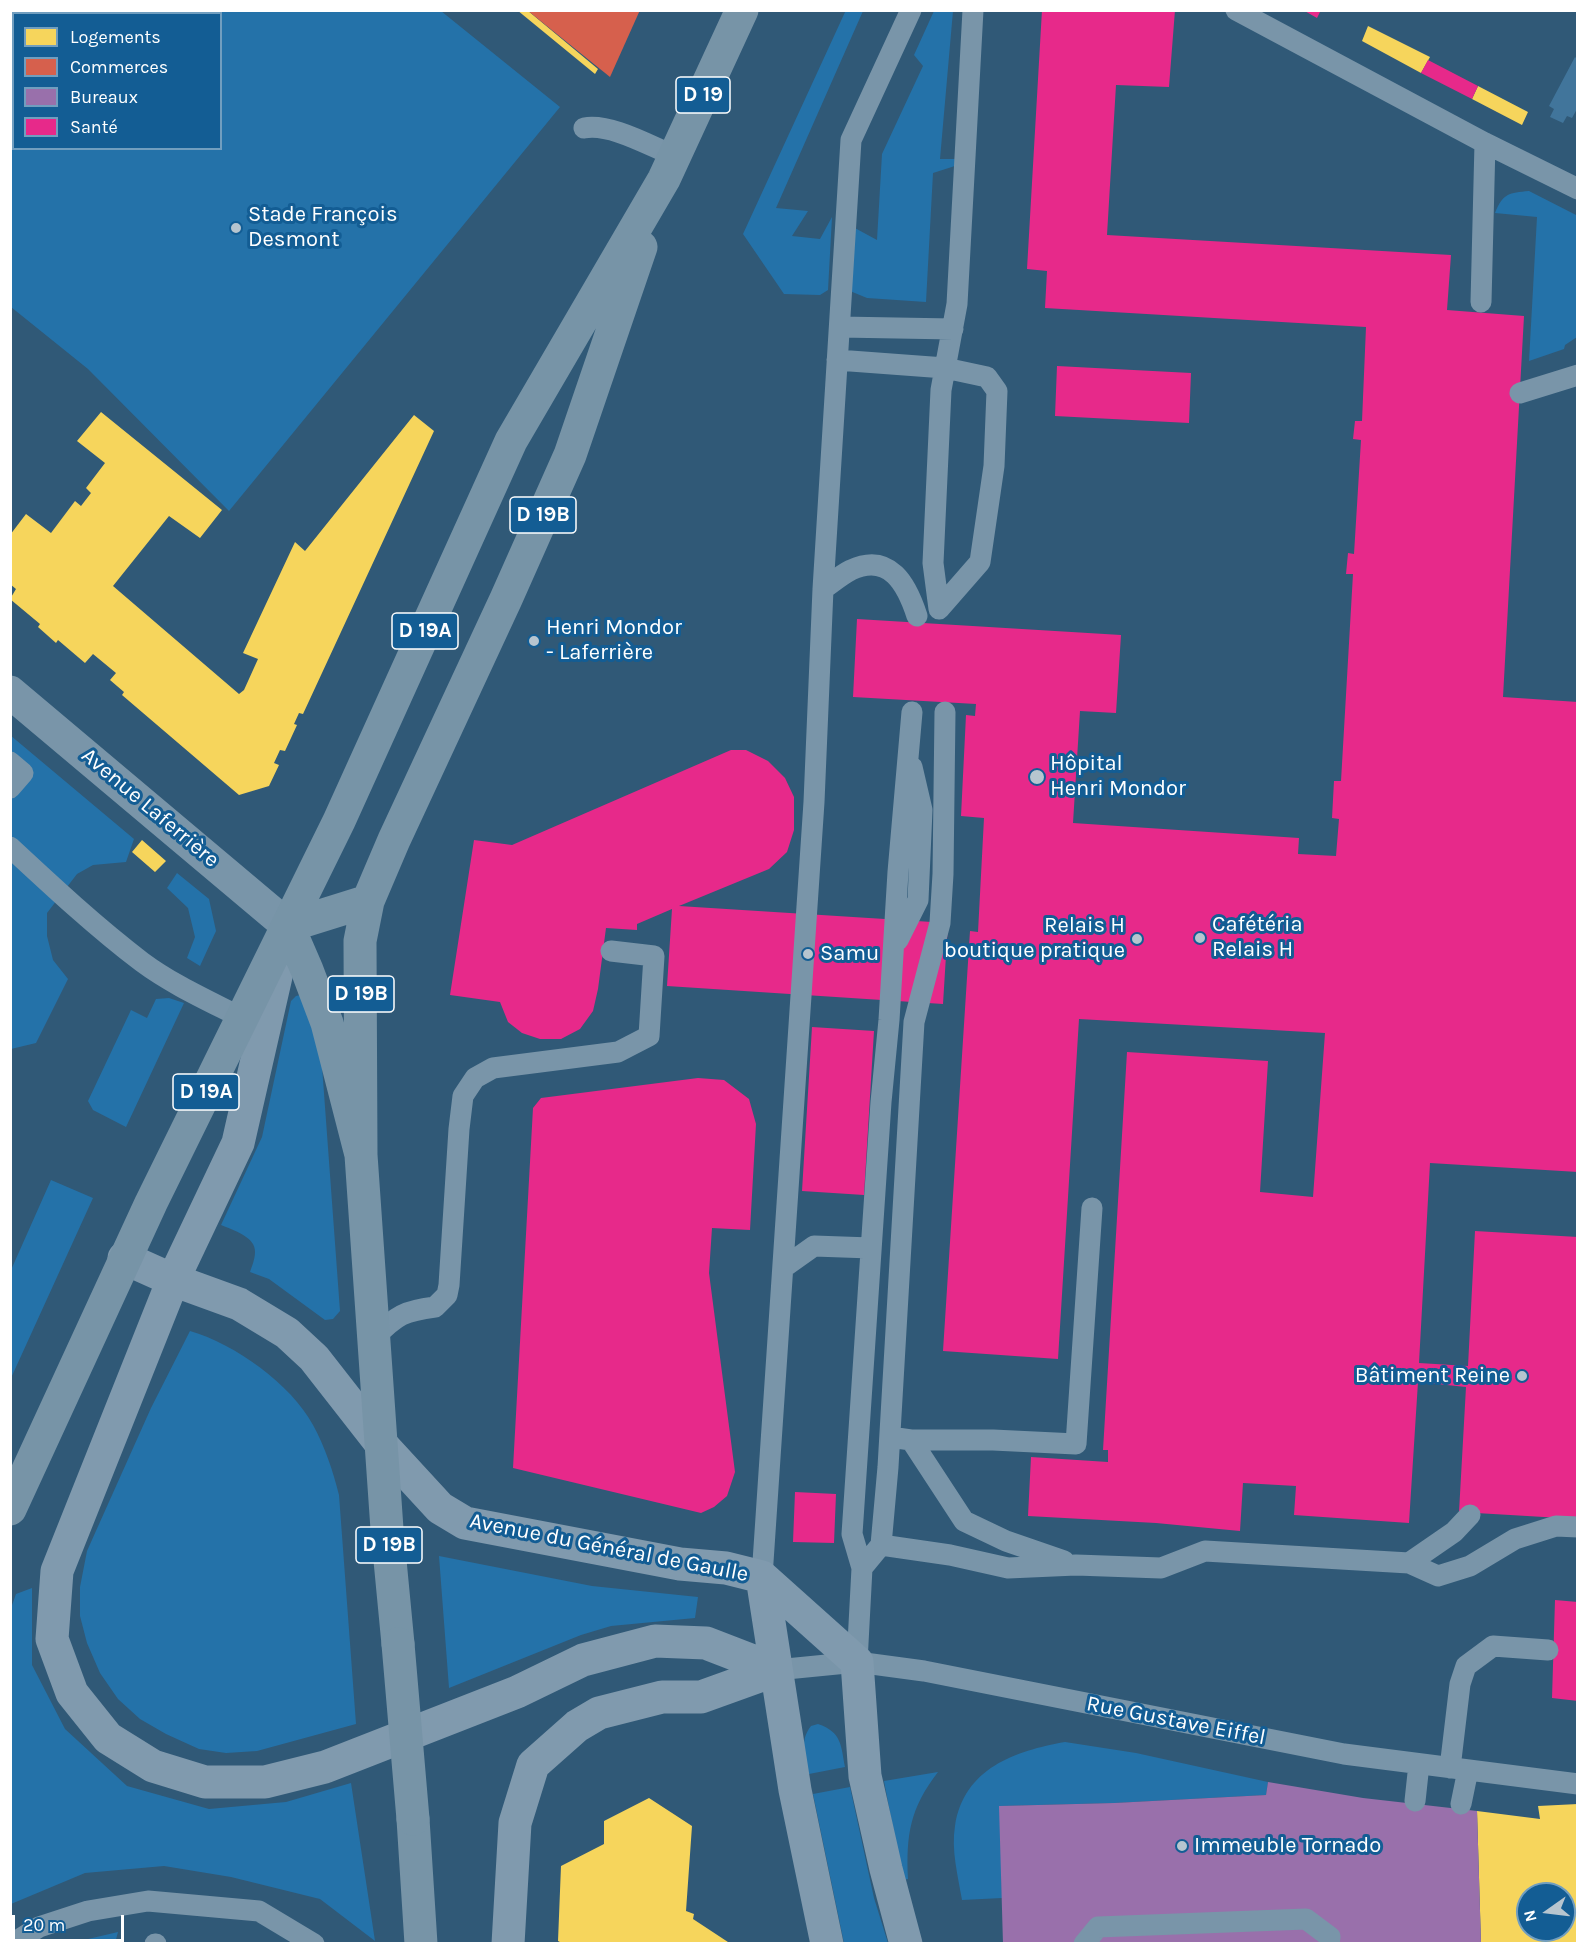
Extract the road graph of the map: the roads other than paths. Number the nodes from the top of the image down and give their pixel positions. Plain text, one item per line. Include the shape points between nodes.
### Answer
1 (742, 10) edge
2 (910, 10) edge
3 (973, 10) edge
4 (1236, 10) edge
5 (584, 128) dead end
6 (1485, 143) junction
7 (669, 167) junction
8 (1578, 189) edge
9 (1480, 302) dead end
10 (840, 327) junction
11 (953, 329) junction
12 (837, 360) junction
13 (945, 368) junction
14 (1578, 375) edge
15 (1520, 393) dead end
16 (823, 589) junction
17 (917, 616) dead end
18 (10, 692) edge
19 (912, 712) dead end
20 (945, 712) dead end
21 (10, 762) edge
22 (10, 789) edge
23 (10, 847) edge
24 (369, 901) junction
25 (288, 926) junction
26 (611, 951) dead end
27 (242, 1018) junction
28 (881, 1102) junction
29 (908, 1131) junction
30 (361, 1155) junction
31 (1092, 1208) dead end
32 (871, 1248) junction
33 (124, 1258) junction
34 (783, 1268) junction
35 (173, 1280) junction
36 (375, 1337) junction
37 (890, 1437) junction
38 (911, 1440) junction
39 (382, 1445) junction
40 (10, 1509) edge
41 (1470, 1515) dead end
42 (1578, 1527) edge
43 (881, 1545) junction
44 (1409, 1563) junction
45 (1076, 1565) junction
46 (862, 1568) junction
47 (762, 1577) junction
48 (1548, 1650) dead end
49 (857, 1662) junction
50 (776, 1670) junction
51 (1419, 1764) junction
52 (1459, 1769) junction
53 (1578, 1784) edge
54 (1415, 1801) dead end
55 (1461, 1804) dead end
56 (12, 1944) edge
57 (314, 1944) edge
58 (421, 1944) edge
59 (508, 1944) edge
60 (827, 1944) edge
61 (906, 1944) edge
62 (1084, 1944) edge
63 (1329, 1944) edge

1 - 7 main road, D 19
2 - 10 lane via 851,140
3 - 11 lane
4 - 6 lane
5 - 7 lane via 616,131
6 - 8 lane
6 - 9 lane
7 - 24 main road, D 19B via 570,455
7 - 25 main road, D 19A via 511,441
10 - 11 lane
10 - 12 lane
11 - 13 lane
12 - 13 lane
12 - 16 lane
13 - 13 lane via 933,563 939,609 980,562 994,466 997,391 987,377
14 - 15 lane
16 - 17 lane via 850,571 883,567 902,580
16 - 34 lane via 814,802
18 - 25 street, Avenue Laferrière
19 - 28 lane
20 - 29 lane via 940,923 914,1022
21 - 22 lane via 23,772
23 - 27 lane via 143,963
24 - 25 main road
24 - 30 main road, D 19B via 360,941
25 - 27 main road, D 19A
25 - 30 main road via 327,1023
25 - 35 main road via 238,1143
26 - 36 lane via 654,956 650,1036 618,1052 493,1068 475,1078 463,1096 447,1295 435,1307 394,1318
27 - 33 main road, D 19A
28 - 29 lane
28 - 32 lane
29 - 37 lane
30 - 36 main road, D 19B
31 - 38 lane via 1076,1444
32 - 34 lane via 814,1246
32 - 46 lane via 852,1534
33 - 35 main road, Avenue du Général de Gaulle
33 - 40 main road, D 19A
34 - 47 lane
35 - 39 main road, Avenue du Général de Gaulle via 239,1304 287,1333 314,1358
35 - 50 main road via 57,1571 52,1639 72,1693 108,1738 153,1766 205,1782 265,1782 336,1762 517,1692 582,1660 655,1641 706,1643
36 - 39 main road, D 19B
37 - 38 lane
37 - 43 lane
38 - 45 lane via 964,1521 1006,1541
39 - 47 main road, Avenue du Général de Gaulle via 440,1508 465,1523
39 - 58 main road, D 19B, bridge
41 - 44 lane via 1455,1532
42 - 44 lane via 1556,1526 1515,1539 1470,1566 1438,1576
43 - 45 lane via 1008,1568
43 - 46 lane
44 - 45 lane via 1205,1551 1161,1568
46 - 49 lane
47 - 49 main road, Avenue du Général de Gaulle
47 - 50 main road, Avenue du Général de Gaulle
48 - 52 lane via 1493,1646 1466,1666 1460,1684
49 - 50 lane, Rue Gustave Eiffel
49 - 51 lane, Rue Gustave Eiffel via 924,1671 1344,1754
49 - 61 main road via 865,1776
50 - 59 main road via 701,1697 662,1697 599,1713 577,1726 533,1765 515,1823
50 - 60 main road, Avenue du Général de Gaulle via 795,1790
51 - 52 lane, Rue Gustave Eiffel
51 - 54 lane
52 - 53 lane, Rue Gustave Eiffel
52 - 55 lane
56 - 57 lane via 39,1927 88,1911 148,1901 259,1911
62 - 63 lane via 1098,1927 1306,1919 1330,1937

